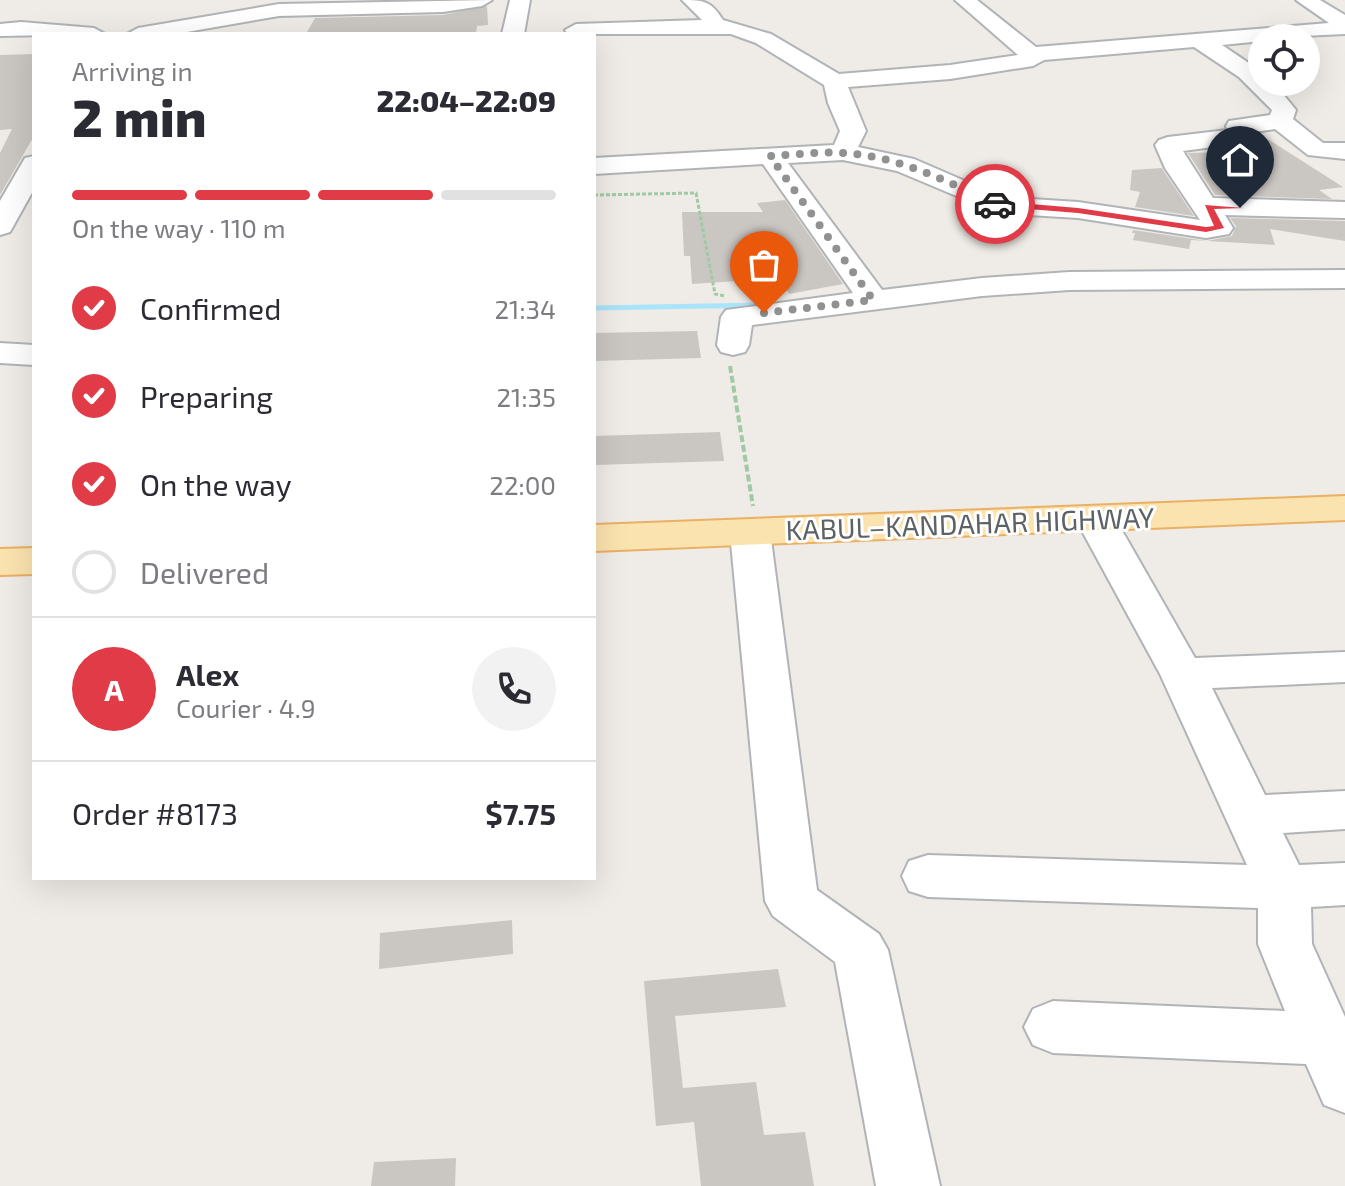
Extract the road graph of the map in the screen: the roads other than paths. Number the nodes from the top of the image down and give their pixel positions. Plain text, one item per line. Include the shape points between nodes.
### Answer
1 (482, 0) edge
2 (520, 0) edge
3 (692, 0) edge
4 (965, 0) edge
5 (1306, 0) edge
6 (390, 7) junction
7 (314, 16) edge
8 (716, 26) junction
9 (1345, 26) edge
10 (0, 30) edge
11 (576, 30) dead end
12 (70, 32) edge
13 (159, 32) edge
14 (383, 32) edge
15 (513, 32) edge
16 (1201, 42) junction
17 (1031, 54) junction
18 (835, 81) junction
19 (1280, 121) junction
20 (1345, 151) edge
21 (843, 152) junction
22 (770, 156) junction
23 (596, 166) edge
24 (32, 168) edge
25 (1208, 206) junction
26 (1345, 210) edge
27 (32, 224) edge
28 (0, 228) edge
29 (1345, 279) edge
30 (870, 296) junction
31 (733, 345) road end
32 (0, 353) edge
33 (32, 355) edge
34 (1345, 508) edge
35 (1096, 520) junction
36 (750, 532) junction
37 (596, 538) edge
38 (32, 561) edge
39 (0, 562) edge
40 (1345, 667) edge
41 (1182, 674) junction
42 (1345, 810) edge
43 (1252, 815) junction
44 (928, 876) dead end
45 (1345, 884) edge
46 (1284, 887) junction
47 (1053, 1027) dead end
48 (1335, 1062) edge
49 (908, 1186) edge

1 - 6 street
2 - 15 street
3 - 8 street via 706,9
4 - 17 street
5 - 9 street
6 - 7 street
6 - 14 street
7 - 13 street via 230,16
8 - 11 street via 665,38
8 - 18 street via 737,26 770,40
9 - 16 street
10 - 12 street
16 - 17 street
16 - 19 street via 1275,94 1284,110
17 - 18 street via 1033,59 950,72
18 - 21 street via 853,131
19 - 20 street via 1312,148
19 - 25 street via 1238,126 1243,135 1168,145 1174,165
21 - 22 street
21 - 25 street via 905,165 997,205 1219,228
22 - 23 street
22 - 30 street
24 - 28 street
25 - 26 street
27 - 28 street
29 - 30 street via 1069,281
30 - 31 street via 737,317
32 - 33 street
34 - 35 main road, KABUL–KANDAHAR HIGHWAY
35 - 36 main road, KABUL–KANDAHAR HIGHWAY
35 - 41 street
36 - 37 main road, KABUL–KANDAHAR HIGHWAY
36 - 49 street via 792,901 860,950
38 - 39 main road
40 - 41 street
41 - 43 street
42 - 43 street
43 - 46 street
44 - 46 street
45 - 46 street
46 - 48 street via 1285,944
47 - 48 street

